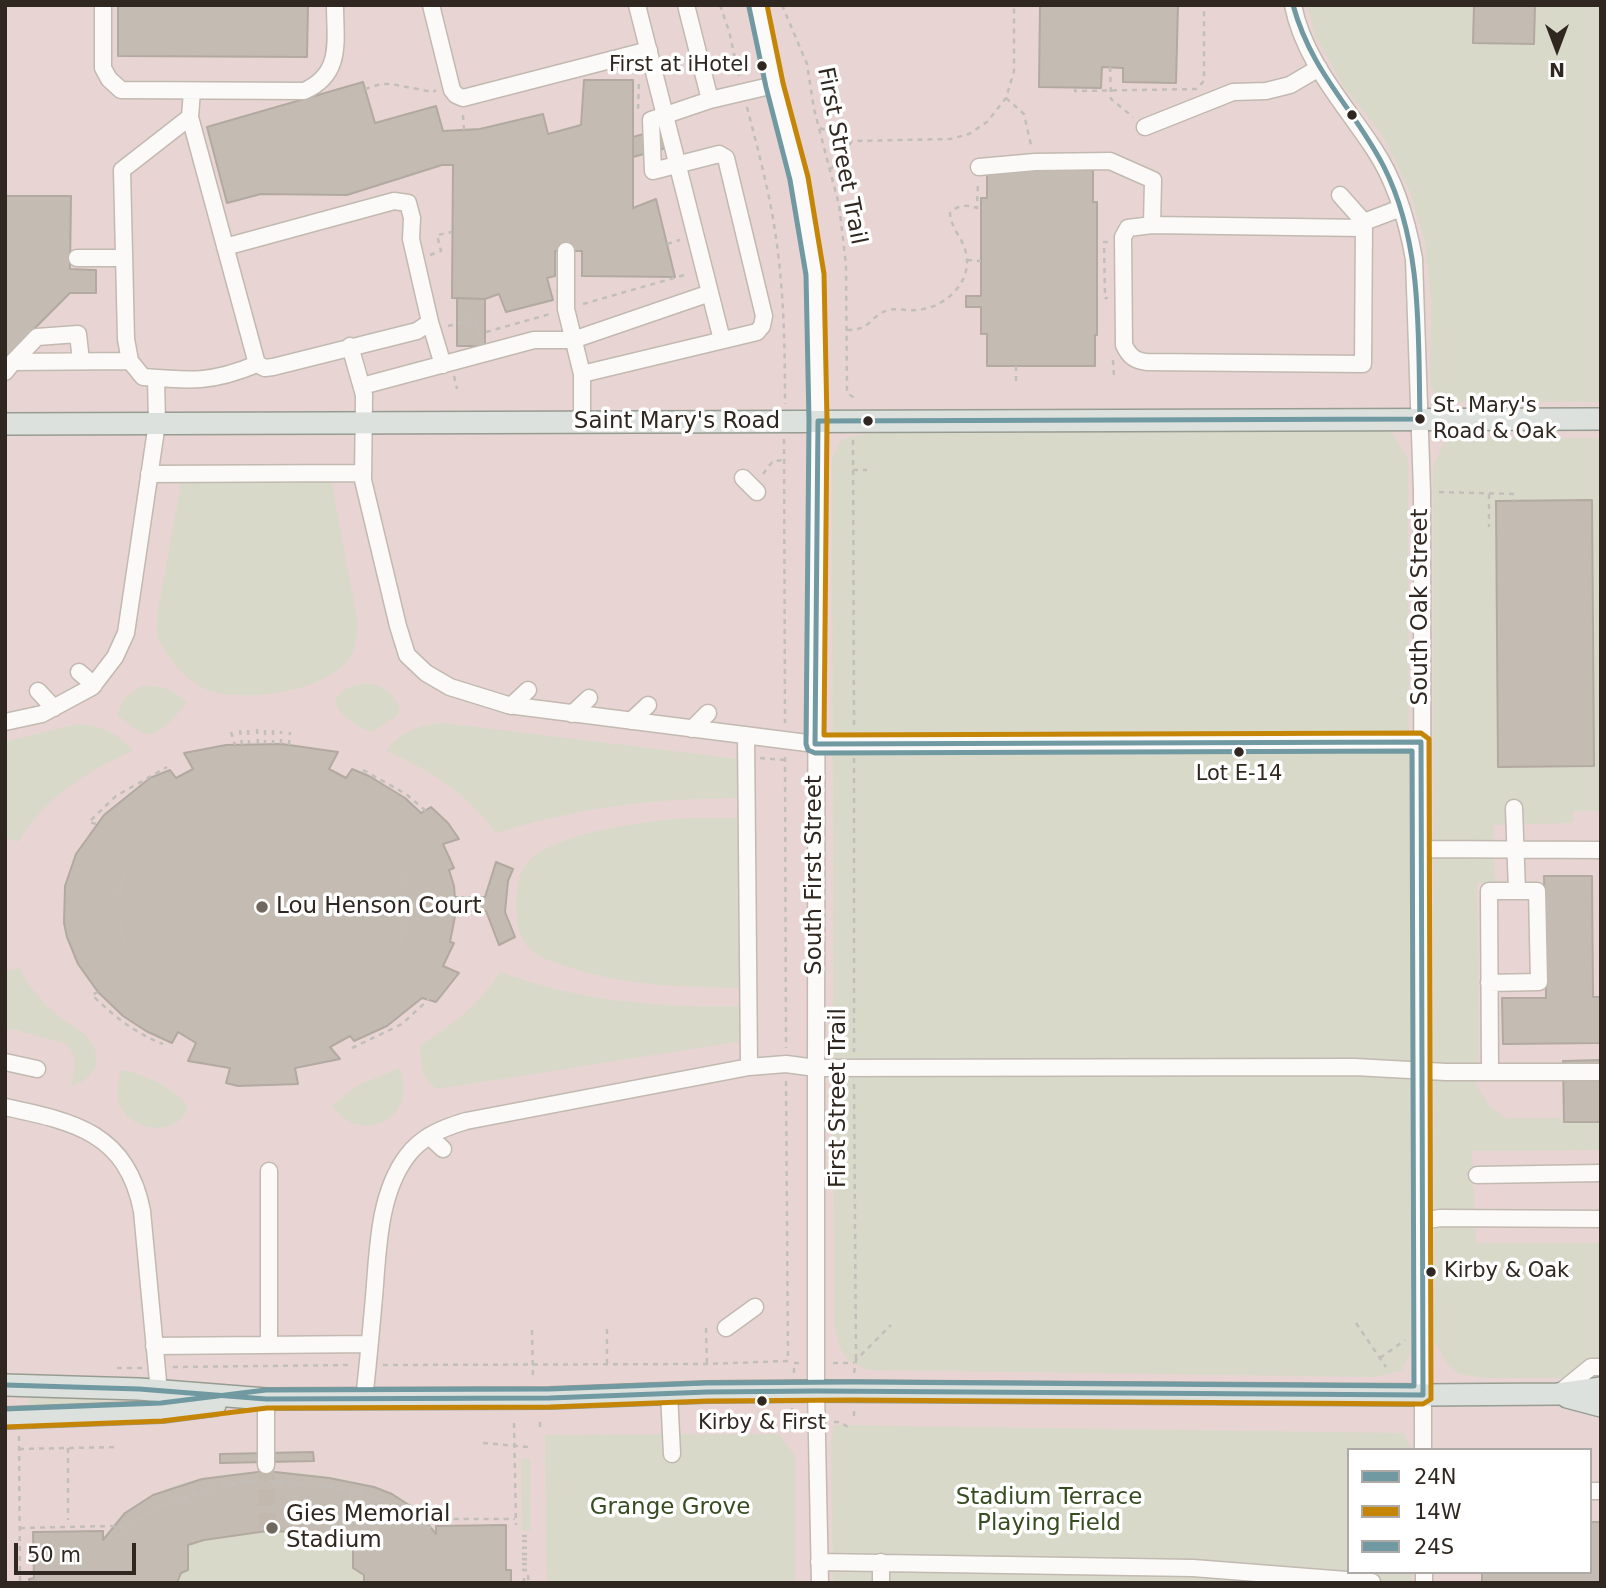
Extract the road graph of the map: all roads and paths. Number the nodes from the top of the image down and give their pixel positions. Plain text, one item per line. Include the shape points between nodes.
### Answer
1 (103, 5) edge
2 (335, 5) edge
3 (431, 5) edge
4 (637, 5) edge
5 (685, 5) edge
6 (720, 5) edge
7 (758, 5) edge
8 (782, 5) edge
9 (1014, 5) edge
10 (1204, 5) edge
11 (1293, 5) edge
12 (649, 50) junction
13 (1110, 67) dead end
14 (1319, 68) junction
15 (639, 78) dead end
16 (774, 85) junction
17 (437, 88) dead end
18 (1075, 88) dead end
19 (365, 89) dead end
20 (1111, 89) junction
21 (192, 91) junction
22 (743, 92) junction
23 (1006, 98) junction
24 (710, 100) junction
25 (463, 111) dead end
26 (666, 113) junction
27 (190, 117) junction
28 (638, 119) dead end
29 (1144, 127) joint
30 (820, 128) junction
31 (464, 130) dead end
32 (852, 141) junction
33 (1035, 162) junction
34 (678, 164) junction
35 (979, 167) joint
36 (831, 169) junction
37 (1340, 195) dead end
38 (1401, 208) junction
39 (1152, 225) junction
40 (1364, 225) junction
41 (452, 232) dead end
42 (437, 235) dead end
43 (225, 247) junction
44 (566, 251) dead end
45 (77, 258) dead end
46 (124, 258) junction
47 (967, 260) junction
48 (981, 261) dead end
49 (710, 293) junction
50 (430, 322) junction
51 (847, 330) junction
52 (573, 340) junction
53 (722, 340) junction
54 (350, 346) junction
55 (130, 360) junction
56 (81, 361) junction
57 (257, 364) junction
58 (1016, 366) dead end
59 (9, 367) edge
60 (448, 369) junction
61 (582, 374) junction
62 (156, 378) junction
63 (1016, 381) dead end
64 (362, 386) junction
65 (457, 389) dead end
66 (785, 393) dead end
67 (1420, 419) junction
68 (1601, 419) edge
69 (853, 420) junction
70 (818, 421) junction
71 (582, 422) junction
72 (157, 423) junction
73 (364, 423) junction
74 (5, 424) edge
75 (785, 444) dead end
76 (785, 460) junction
77 (867, 470) dead end
78 (853, 471) junction
79 (363, 473) junction
80 (149, 474) junction
81 (750, 485) dead end
82 (1422, 492) junction
83 (1489, 494) junction
84 (1514, 501) dead end
85 (387, 515) dead end
86 (374, 527) junction
87 (1489, 527) dead end
88 (126, 529) dead end
89 (139, 545) junction
90 (401, 571) dead end
91 (388, 585) junction
92 (117, 587) dead end
93 (131, 599) junction
94 (414, 620) dead end
95 (400, 632) junction
96 (79, 671) dead end
97 (481, 680) dead end
98 (94, 685) junction
99 (528, 690) dead end
100 (38, 691) dead end
101 (466, 693) junction
102 (589, 698) dead end
103 (648, 705) dead end
104 (511, 706) junction
105 (54, 708) junction
106 (572, 713) junction
107 (708, 713) dead end
108 (631, 721) junction
109 (5, 722) edge
110 (257, 729) dead end
111 (692, 729) junction
112 (240, 730) dead end
113 (248, 730) dead end
114 (265, 730) dead end
115 (273, 730) dead end
116 (281, 731) dead end
117 (231, 732) dead end
118 (290, 732) dead end
119 (746, 735) junction
120 (785, 740) junction
121 (1421, 742) junction
122 (249, 744) dead end
123 (258, 744) dead end
124 (265, 744) dead end
125 (273, 744) dead end
126 (281, 744) dead end
127 (815, 744) junction
128 (854, 744) junction
129 (234, 745) dead end
130 (243, 745) dead end
131 (289, 745) dead end
132 (747, 757) junction
133 (785, 760) junction
134 (167, 767) dead end
135 (363, 770) dead end
136 (1514, 808) dead end
137 (426, 811) dead end
138 (96, 824) dead end
139 (1421, 849) junction
140 (1515, 849) junction
141 (1601, 850) edge
142 (400, 870) dead end
143 (124, 872) dead end
144 (404, 888) dead end
145 (1517, 891) junction
146 (120, 896) dead end
147 (120, 921) dead end
148 (404, 922) dead end
149 (401, 941) dead end
150 (125, 945) dead end
151 (1489, 983) junction
152 (97, 992) dead end
153 (429, 999) dead end
154 (163, 1044) dead end
155 (352, 1048) dead end
156 (5, 1062) edge
157 (786, 1064) junction
158 (749, 1067) junction
159 (816, 1068) junction
160 (854, 1068) junction
161 (37, 1069) dead end
162 (1422, 1071) junction
163 (1490, 1071) junction
164 (1601, 1072) edge
165 (688, 1079) junction
166 (636, 1089) junction
167 (701, 1092) dead end
168 (583, 1099) junction
169 (649, 1102) dead end
170 (5, 1107) edge
171 (525, 1110) junction
172 (596, 1111) dead end
173 (475, 1119) junction
174 (538, 1122) dead end
175 (487, 1131) dead end
176 (429, 1136) junction
177 (443, 1149) dead end
178 (127, 1169) junction
179 (269, 1171) dead end
180 (1601, 1173) edge
181 (1477, 1175) dead end
182 (114, 1181) dead end
183 (1601, 1219) edge
184 (383, 1220) junction
185 (1422, 1221) junction
186 (396, 1234) dead end
187 (376, 1275) junction
188 (390, 1289) dead end
189 (755, 1307) dead end
190 (1356, 1323) dead end
191 (891, 1325) dead end
192 (706, 1328) dead end
193 (726, 1328) dead end
194 (607, 1329) dead end
195 (532, 1330) dead end
196 (150, 1336) junction
197 (375, 1336) junction
198 (1405, 1340) dead end
199 (269, 1345) junction
200 (1380, 1358) junction
201 (788, 1361) junction
202 (794, 1363) dead end
203 (607, 1364) junction
204 (707, 1364) junction
205 (368, 1365) junction
206 (533, 1365) junction
207 (1386, 1367) dead end
208 (1601, 1367) edge
209 (115, 1368) dead end
210 (156, 1368) junction
211 (533, 1378) dead end
212 (5, 1385) edge
213 (1601, 1388) edge
214 (816, 1391) junction
215 (159, 1392) junction
216 (669, 1393) junction
217 (1558, 1394) junction
218 (1423, 1395) junction
219 (265, 1399) junction
220 (364, 1399) junction
221 (1601, 1406) edge
222 (854, 1415) dead end
223 (854, 1421) dead end
224 (840, 1422) dead end
225 (514, 1423) dead end
226 (540, 1423) dead end
227 (12, 1425) edge
228 (848, 1427) dead end
229 (540, 1430) dead end
230 (483, 1443) dead end
231 (515, 1446) junction
232 (118, 1447) dead end
233 (530, 1447) dead end
234 (68, 1448) junction
235 (1423, 1448) edge
236 (19, 1449) junction
237 (672, 1454) dead end
238 (266, 1465) tunnel mouth
239 (515, 1519) junction
240 (68, 1520) dead end
241 (516, 1525) dead end
242 (20, 1528) junction
243 (522, 1536) dead end
244 (531, 1536) dead end
245 (522, 1541) dead end
246 (531, 1541) dead end
247 (531, 1547) dead end
248 (522, 1548) dead end
249 (522, 1554) dead end
250 (531, 1554) dead end
251 (522, 1562) dead end
252 (531, 1562) dead end
253 (819, 1562) junction
254 (881, 1562) junction
255 (522, 1570) dead end
256 (531, 1570) dead end
257 (1372, 1579) edge
258 (20, 1583) edge
259 (820, 1583) edge
260 (881, 1583) edge

1 - 21 street via 103,68 109,79 121,90
2 - 21 street via 335,56 329,73 316,85 304,90
3 - 12 street via 452,90 464,98
4 - 12 street
5 - 24 street
6 - 22 path
7 - 16 street, South First Street
8 - 30 path, First Street Trail via 807,64
9 - 23 path via 1014,71
10 - 20 path via 1204,81 1196,89
11 - 14 street, South Oak Street via 1304,41
12 - 26 street
13 - 20 path
14 - 29 street via 1290,85 1266,90 1230,88
14 - 38 street, South Oak Street via 1374,149
15 - 28 path
16 - 22 street
16 - 70 street, South First Street via 799,178 815,274
17 - 19 path via 433,92 381,84
18 - 20 path
20 - 29 path via 1111,99
21 - 27 street
22 - 24 street
22 - 66 path via 776,238
23 - 32 path via 988,122 970,134 950,139
23 - 33 path via 1024,114
24 - 26 street
25 - 31 path
26 - 34 street
26 - 34 street via 651,120 653,171
27 - 43 street
27 - 46 street via 122,170
30 - 32 path
30 - 36 path, First Street Trail
32 - 36 path
33 - 35 street
33 - 39 street via 1110,161 1153,180
34 - 49 street
34 - 53 street via 719,154 726,158 764,316 757,332
35 - 47 path via 977,208 956,207 950,213
36 - 51 path, First Street Trail via 844,240
37 - 40 street
38 - 40 street
38 - 67 street, South Oak Street via 1414,259
39 - 40 street
39 - 40 street via 1128,228 1123,237 1124,345 1138,361 1363,363
41 - 42 path
43 - 50 street via 394,201 408,203 411,239
43 - 57 street
44 - 52 street via 566,309
45 - 46 street
46 - 55 street
47 - 48 path
47 - 51 path via 964,279 946,299 919,310 887,310 864,328
49 - 52 street
49 - 53 street
50 - 54 street via 417,331
50 - 60 street
51 - 69 path, First Street Trail
52 - 60 street via 534,340
52 - 61 street
53 - 61 street
54 - 57 street via 265,369
54 - 64 street
55 - 56 street
55 - 62 street via 143,377
56 - 59 street
56 - 59 street via 78,334 37,337
57 - 62 street via 203,380
58 - 63 path
60 - 64 street
60 - 65 path
61 - 71 street
62 - 72 street
64 - 73 street
67 - 68 main road, Saint Mary's Road
67 - 69 main road, Saint Mary's Road
67 - 82 street, South Oak Street
69 - 70 main road, Saint Mary's Road
69 - 78 path, First Street Trail
70 - 71 main road, Saint Mary's Road
70 - 127 street, South First Street
71 - 73 main road, Saint Mary's Road
72 - 73 main road, Saint Mary's Road
72 - 74 main road, Saint Mary's Road
72 - 80 street
73 - 79 street
75 - 76 path
76 - 81 path via 773,461
76 - 120 path
77 - 78 path
78 - 128 path, First Street Trail
79 - 80 street
79 - 86 street
80 - 89 street
82 - 83 path
82 - 121 street, South Oak Street
83 - 84 path via 1514,494
83 - 87 path
85 - 86 street
86 - 91 street
88 - 89 street
89 - 93 street
90 - 91 street
91 - 95 street
92 - 93 street
93 - 98 street via 126,632 113,645 105,673
94 - 95 street
95 - 101 street via 407,655 428,665 450,687
96 - 98 street
97 - 101 street
98 - 105 street
99 - 104 street
100 - 105 street
101 - 104 street
102 - 106 street
103 - 108 street
104 - 106 street
105 - 109 street
106 - 108 street
107 - 111 street
108 - 111 street
110 - 123 path
111 - 119 street
112 - 130 path
113 - 122 path
114 - 124 path
115 - 125 path
116 - 126 path
117 - 129 path
118 - 131 path
119 - 120 street
119 - 132 street
120 - 127 street
120 - 133 path
121 - 128 street
121 - 139 street, South Oak Street
127 - 128 street
127 - 159 street, South First Street
128 - 160 path, First Street Trail
132 - 133 path
132 - 158 street
133 - 157 path
134 - 138 path via 116,796 89,822
135 - 137 path
136 - 140 street
139 - 140 street
139 - 162 street, South Oak Street
140 - 141 street
140 - 145 street
142 - 144 path
143 - 146 path
145 - 151 street via 1489,891
145 - 151 street via 1537,891 1539,982
147 - 150 path
148 - 149 path
151 - 163 street
152 - 154 path via 92,995 117,1018 138,1034
153 - 155 path via 402,1024
156 - 161 street
157 - 158 street
157 - 159 street
157 - 201 path
158 - 165 street
159 - 160 street
159 - 214 street, South First Street
160 - 162 street via 1355,1067
160 - 191 path, First Street Trail via 855,1362
162 - 163 street
162 - 185 street, South Oak Street
163 - 164 street
165 - 166 street
165 - 167 street
166 - 168 street
166 - 169 street
168 - 171 street
168 - 172 street
170 - 178 street via 91,1142 111,1145
171 - 173 street
171 - 174 street
173 - 175 street
173 - 176 street
176 - 177 street
176 - 184 street via 407,1157 406,1173 394,1179
178 - 182 street
178 - 196 street via 139,1194
179 - 199 street
180 - 181 street
183 - 185 street
184 - 186 street
184 - 187 street
185 - 218 street, South Oak Street
187 - 188 street
187 - 197 street
189 - 193 street
190 - 200 path
192 - 204 path
194 - 203 path
195 - 206 path
196 - 199 street
196 - 210 street
197 - 199 street
197 - 205 street
198 - 200 path
200 - 207 path
201 - 202 path
201 - 204 path
203 - 204 path
203 - 206 path
205 - 206 path
205 - 210 path
205 - 220 street
206 - 211 path
208 - 217 street via 1591,1367
209 - 210 path
210 - 215 street
212 - 215 main road
213 - 217 main road
214 - 216 main road
214 - 218 main road
214 - 253 street, South First Street
215 - 219 main road
216 - 220 main road
216 - 237 street
217 - 218 main road
217 - 221 main road
218 - 235 street, South Oak Street
219 - 220 main road
219 - 227 main road
219 - 238 street
222 - 223 path
224 - 228 path
225 - 231 path
226 - 229 path
227 - 236 path
230 - 231 path
231 - 233 path
231 - 239 path
232 - 234 path
234 - 236 path
234 - 240 path
236 - 242 path
239 - 241 path
239 - 242 path via 441,1519 426,1530 407,1512 380,1500 328,1487 253,1481 181,1499 145,1513 123,1528
242 - 258 path
243 - 244 path
245 - 246 path
247 - 248 path
249 - 250 path
251 - 252 path
253 - 254 street
253 - 259 street, South First Street
254 - 257 street via 1193,1568
254 - 260 street
255 - 256 path

